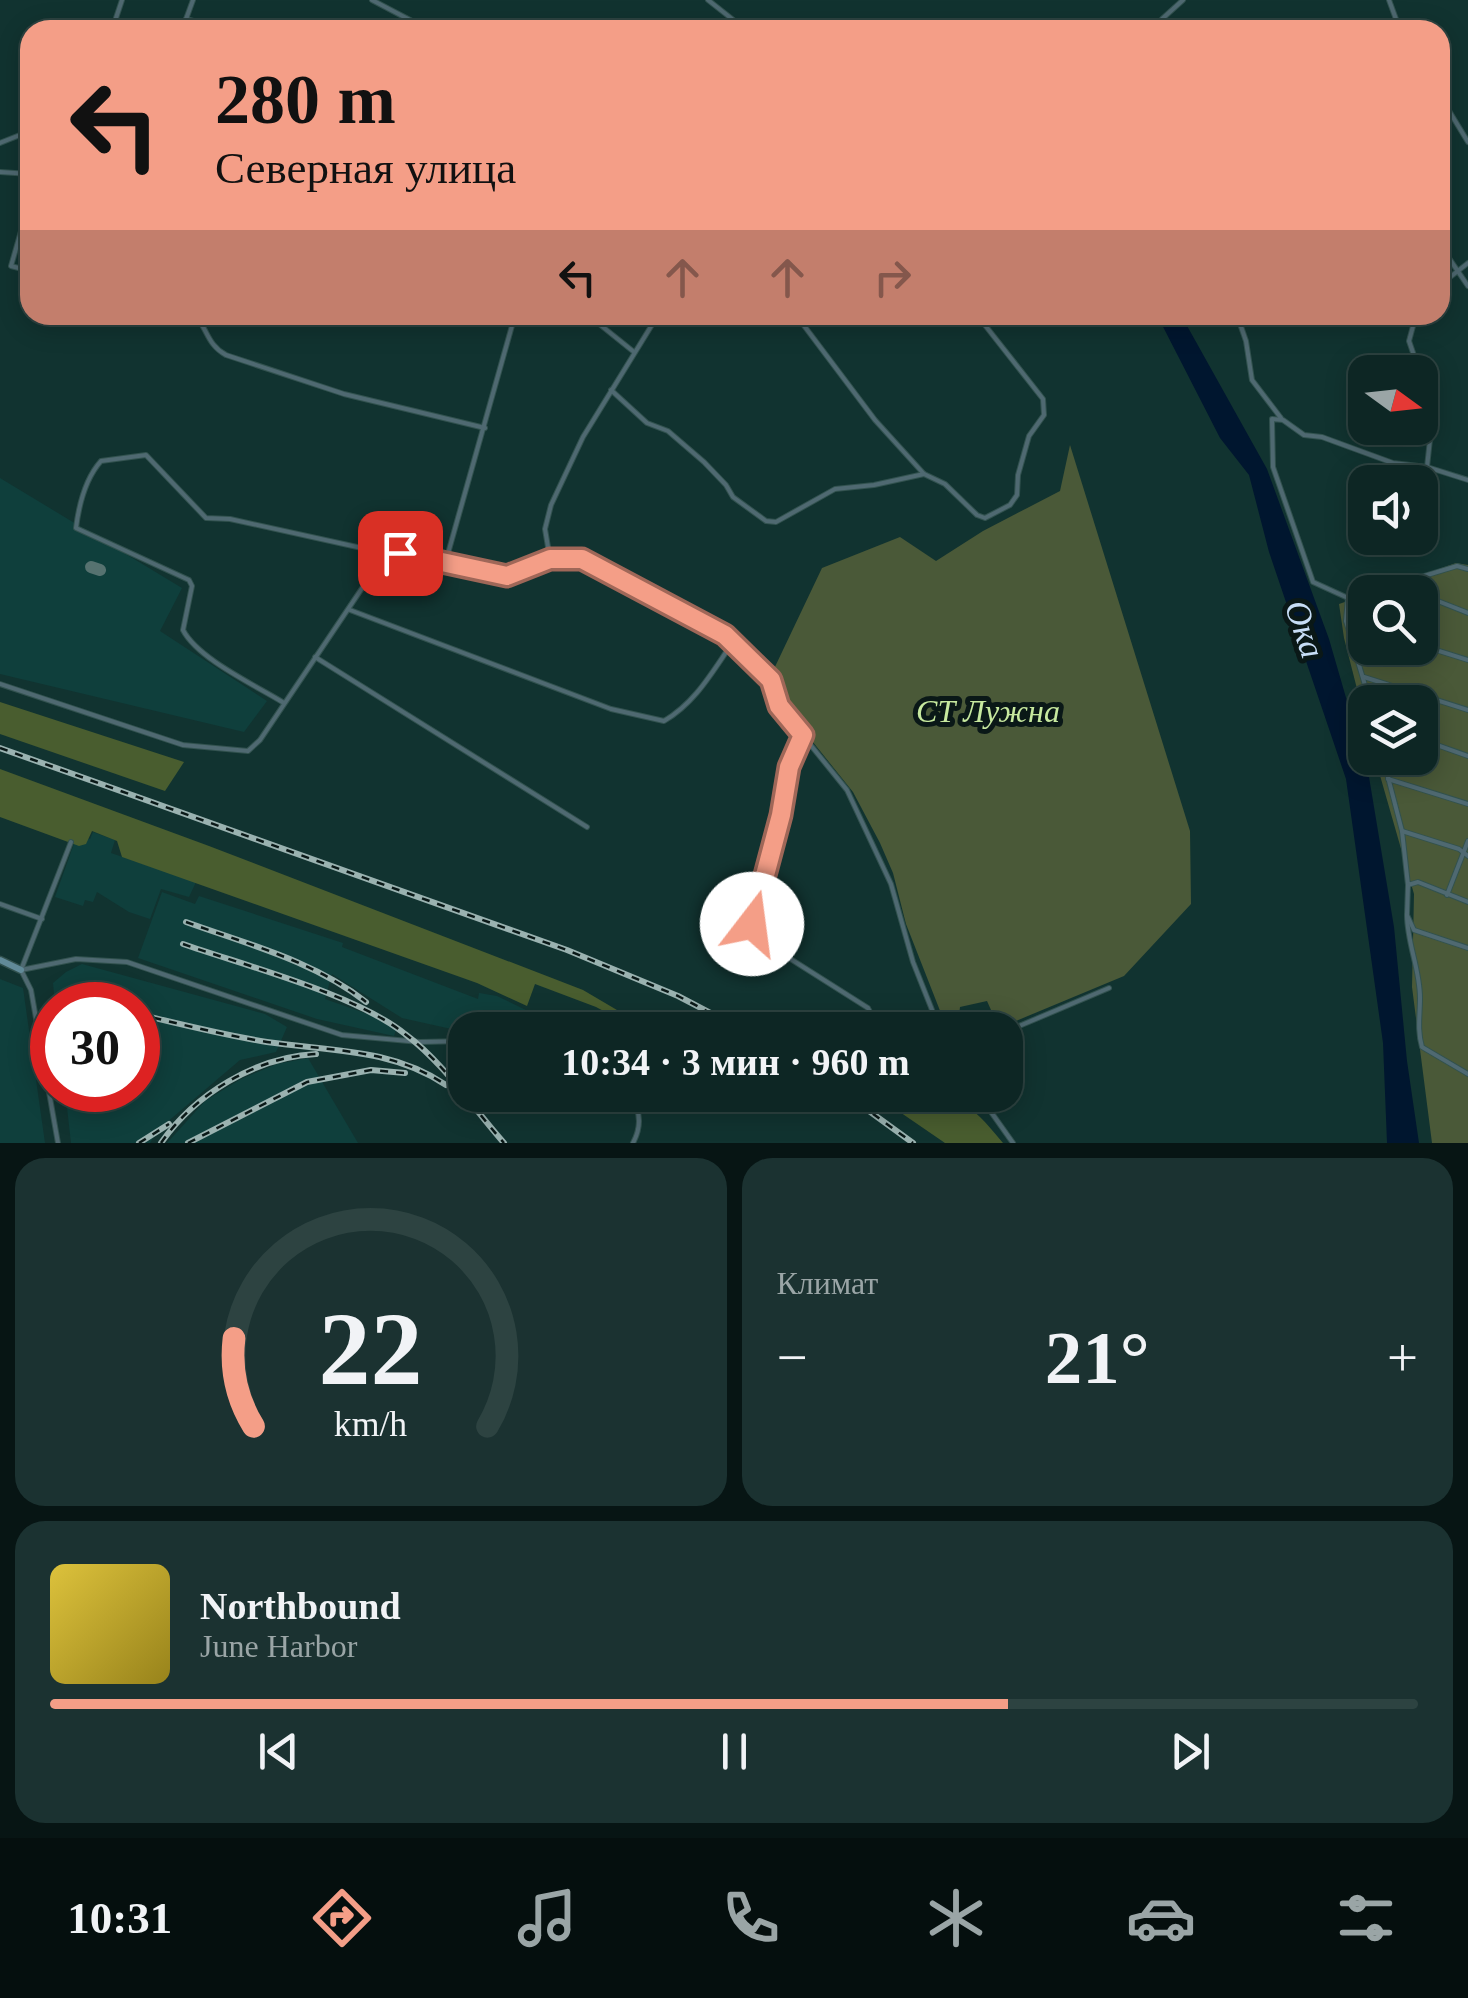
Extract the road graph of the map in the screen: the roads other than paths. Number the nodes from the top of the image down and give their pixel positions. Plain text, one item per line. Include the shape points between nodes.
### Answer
1 (193, 0) edge
2 (708, 0) edge
3 (1183, 0) edge
4 (373, 2) edge
5 (186, 18) joint
6 (193, 20) edge
7 (408, 20) edge
8 (733, 20) edge
9 (1162, 20) edge
10 (1450, 112) edge
11 (1468, 142) edge
12 (20, 235) edge
13 (1450, 259) edge
14 (1468, 263) edge
15 (20, 268) edge
16 (1458, 270) junction
17 (1450, 277) edge
18 (1468, 286) edge
19 (202, 325) edge
20 (512, 325) edge
21 (600, 325) edge
22 (652, 325) edge
23 (804, 325) edge
24 (985, 325) edge
25 (1240, 325) edge
26 (1413, 325) edge
27 (634, 352) junction
28 (611, 390) junction
29 (1283, 420) junction
30 (485, 428) junction
31 (1405, 465) edge
32 (1428, 465) edge
33 (1438, 470) edge
34 (924, 474) junction
35 (1468, 480) edge
36 (389, 554) junction
37 (550, 559) junction
38 (445, 564) junction
39 (1468, 568) edge
40 (1430, 575) edge
41 (1348, 598) joint
42 (1438, 601) edge
43 (348, 610) junction
44 (1468, 612) edge
45 (1346, 621) joint
46 (732, 642) junction
47 (1438, 650) edge
48 (315, 658) junction
49 (1468, 660) edge
50 (1364, 677) junction
51 (0, 684) edge
52 (1366, 685) edge
53 (284, 702) junction
54 (1468, 710) edge
55 (803, 735) junction
56 (1438, 746) edge
57 (1468, 756) edge
58 (1387, 775) edge
59 (1388, 779) junction
60 (1468, 804) edge
61 (587, 827) dead end
62 (1402, 831) junction
63 (1468, 841) edge
64 (71, 842) dead end
65 (1466, 854) edge
66 (1408, 885) junction
67 (1447, 895) junction
68 (1468, 902) edge
69 (0, 904) edge
70 (1408, 915) junction
71 (42, 919) junction
72 (1468, 948) edge
73 (0, 960) edge
74 (21, 970) junction
75 (1109, 988) dead end
76 (870, 1012) edge
77 (933, 1012) edge
78 (1023, 1024) edge
79 (448, 1041) edge
80 (1468, 1074) edge
81 (637, 1112) edge
82 (990, 1112) edge
83 (58, 1143) edge
84 (633, 1143) edge
85 (1013, 1143) edge

1 - 5 street
2 - 8 street
3 - 9 street
4 - 7 street
5 - 6 street
10 - 11 street
12 - 15 street via 11,266
13 - 16 street
14 - 16 street
16 - 17 street
16 - 18 street
19 - 30 street via 214,348 226,355 344,394
20 - 30 street
21 - 27 street
22 - 27 street
23 - 34 street
24 - 34 street via 1043,400 1017,495 991,516 977,515
25 - 29 street via 1252,380
26 - 32 street via 1408,342 1431,430
27 - 28 street
28 - 34 street via 704,462 733,498 766,521 776,522 835,489
28 - 37 street via 548,512
29 - 31 street via 1293,430
29 - 41 street via 1272,419 1274,467 1313,582
30 - 38 street
33 - 35 street
36 - 38 street
36 - 43 street
36 - 53 street via 206,518 146,455 96,466 76,528 184,575 192,586 187,637
37 - 38 street via 507,576
37 - 46 street via 582,559
39 - 40 street
41 - 45 street
42 - 44 street
43 - 46 street via 611,709 664,722 696,696
43 - 48 street
45 - 50 street
46 - 55 street via 771,680 779,706
47 - 49 street
48 - 53 street
48 - 61 street
50 - 52 street
50 - 54 street
51 - 53 street via 183,746 240,752 254,747
55 - 76 street via 789,767 752,929
55 - 77 street via 847,790 877,850
56 - 57 street
58 - 59 street
59 - 60 street
59 - 62 street
62 - 65 street
62 - 66 street
63 - 65 street
64 - 71 street
65 - 67 street
66 - 67 street via 1418,882
66 - 70 street
67 - 68 street
69 - 71 street
70 - 72 street via 1414,930
70 - 80 street via 1422,1047
71 - 74 street
73 - 74 street
74 - 79 street via 76,960 127,962 342,1035
74 - 83 street
75 - 78 street
81 - 84 street
82 - 85 street

